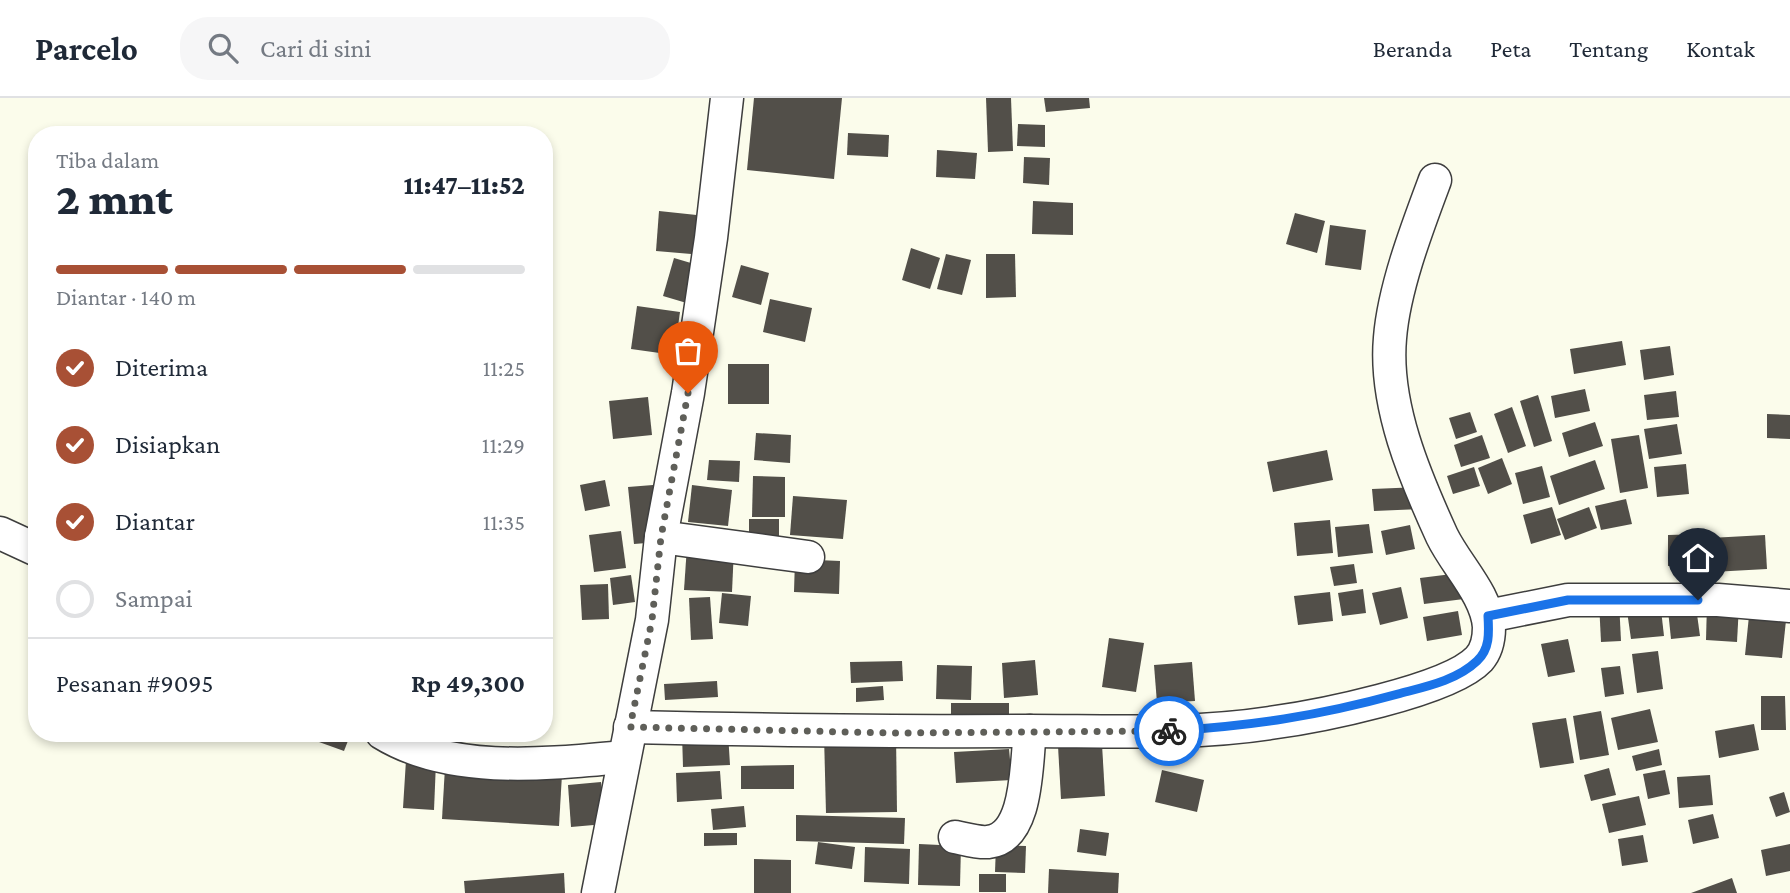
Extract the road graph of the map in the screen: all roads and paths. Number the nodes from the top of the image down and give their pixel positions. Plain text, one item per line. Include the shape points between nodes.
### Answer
1 (727, 98) edge
2 (1435, 180) dead end
3 (0, 533) edge
4 (661, 537) junction
5 (28, 546) edge
6 (808, 557) dead end
7 (1790, 606) edge
8 (1488, 616) junction
9 (1030, 731) junction
10 (399, 742) edge
11 (627, 742) junction
12 (955, 837) dead end
13 (598, 893) edge

1 - 4 street via 688,393
2 - 8 street via 1398,294 1390,339 1390,375 1406,442 1429,506
3 - 5 street
4 - 6 street
4 - 11 street via 652,620
7 - 8 street via 1718,600 1568,600
8 - 9 street via 1486,650 1462,671 1437,683 1331,712 1155,732
9 - 11 street
9 - 12 street via 1019,818 998,839 987,842
10 - 11 street via 417,752 451,758 526,762
11 - 13 street

